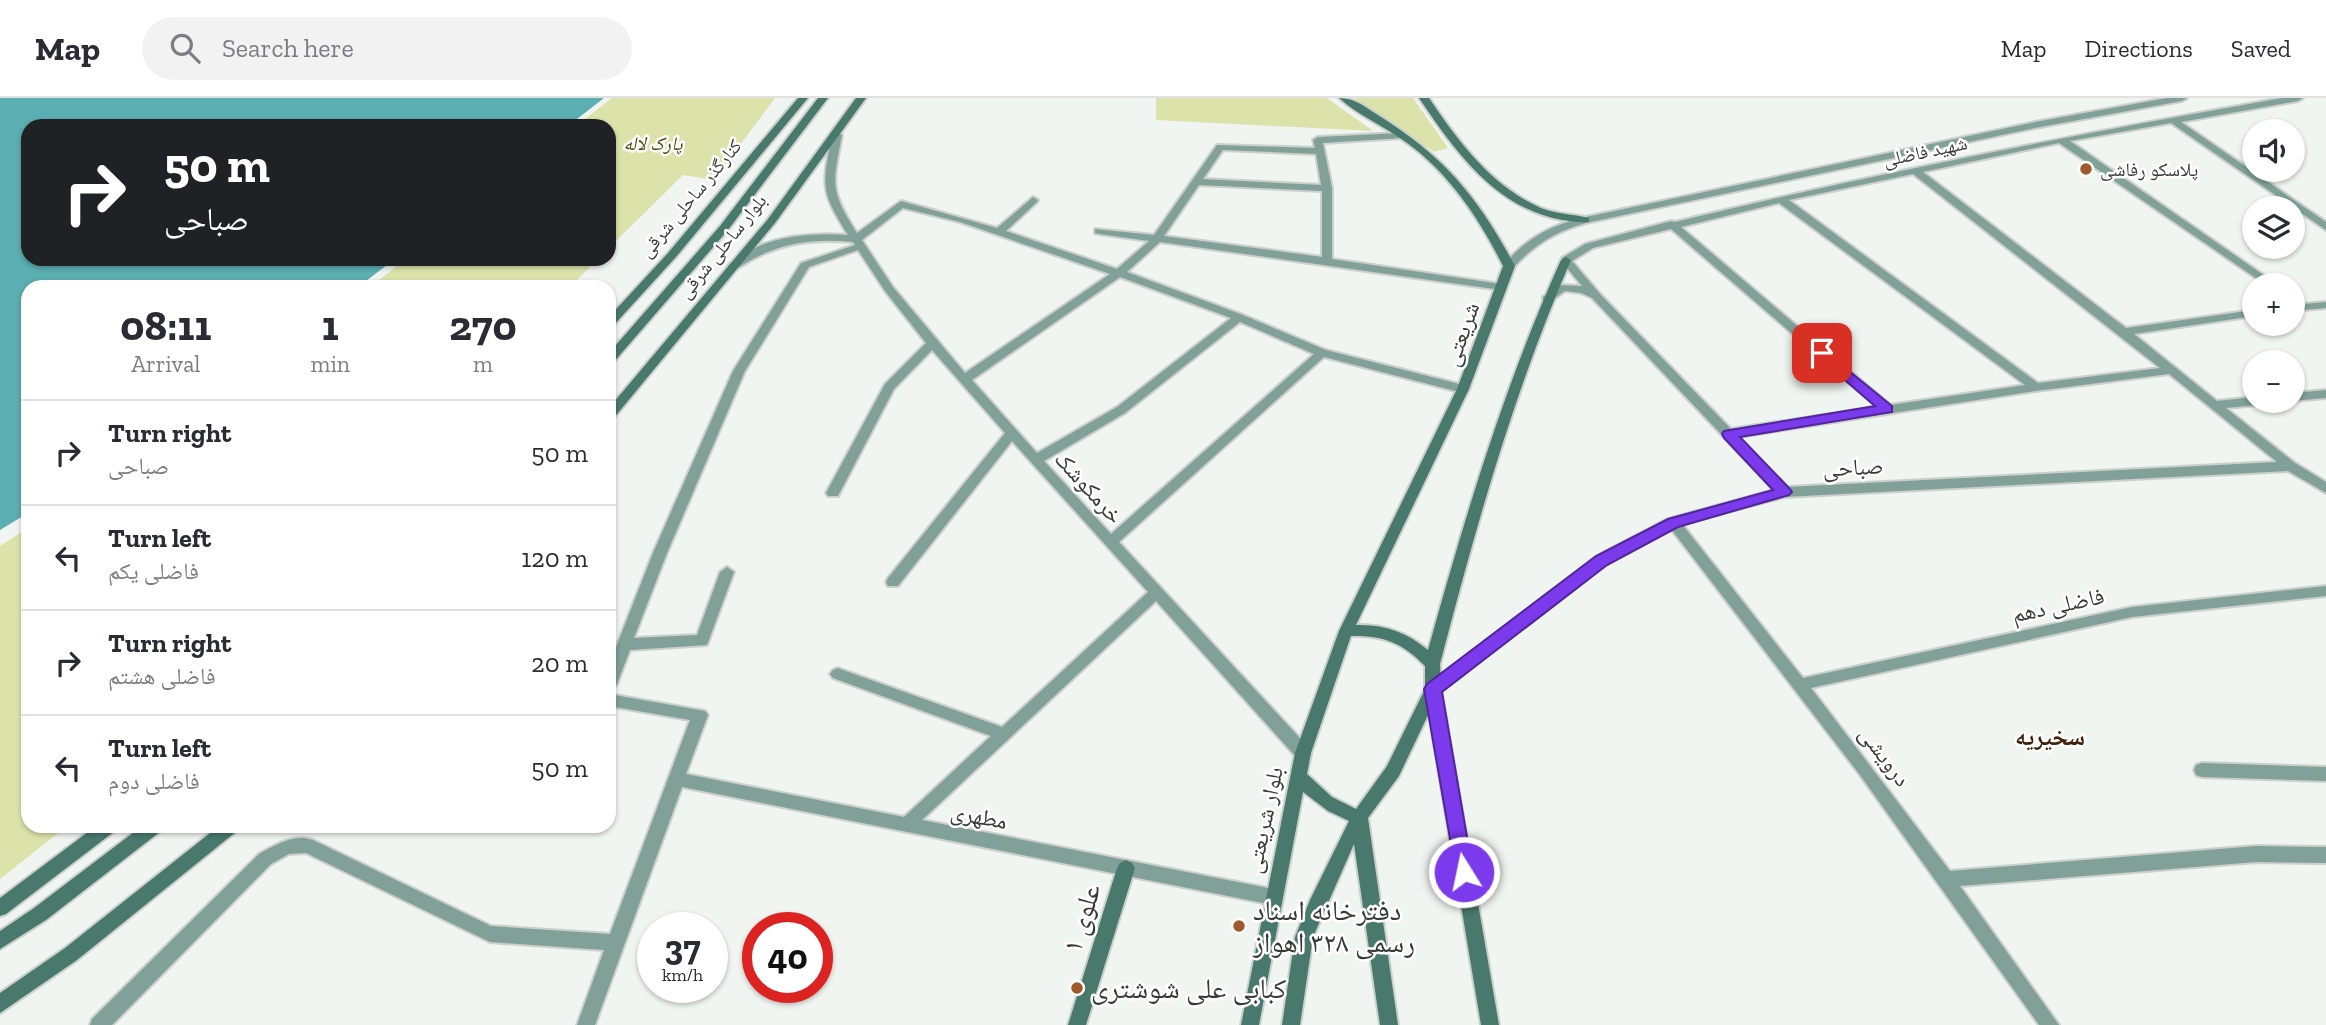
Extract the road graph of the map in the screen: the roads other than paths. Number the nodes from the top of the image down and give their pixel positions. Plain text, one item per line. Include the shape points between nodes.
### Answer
1 (803, 98) edge
2 (823, 98) edge
3 (861, 98) edge
4 (1344, 98) edge
5 (1424, 98) edge
6 (2182, 98) edge
7 (2298, 98) edge
8 (2171, 119) junction
9 (837, 135) junction
10 (1400, 136) junction
11 (2061, 140) junction
12 (1320, 150) junction
13 (1915, 171) junction
14 (1196, 182) junction
15 (730, 183) junction
16 (757, 187) junction
17 (1327, 188) junction
18 (1781, 199) junction
19 (1033, 200) dead end
20 (1585, 220) junction
21 (1671, 224) junction
22 (2326, 227) edge
23 (1099, 231) dead end
24 (998, 232) junction
25 (1156, 240) junction
26 (858, 242) junction
27 (1566, 260) junction
28 (1327, 261) junction
29 (734, 266) junction
30 (1509, 266) junction
31 (1119, 273) junction
32 (2255, 273) edge
33 (1501, 287) junction
34 (1597, 297) junction
35 (1547, 299) junction
36 (2326, 304) edge
37 (2305, 306) edge
38 (2242, 315) edge
39 (616, 316) edge
40 (1239, 317) junction
41 (2124, 332) junction
42 (932, 343) junction
43 (616, 352) edge
44 (1322, 353) junction
45 (2171, 370) junction
46 (965, 379) junction
47 (2036, 387) junction
48 (1463, 389) junction
49 (2326, 394) edge
50 (2305, 396) edge
51 (2242, 402) edge
52 (2215, 405) junction
53 (616, 408) edge
54 (1887, 409) junction
55 (1013, 432) junction
56 (1729, 434) junction
57 (1036, 460) junction
58 (2290, 466) junction
59 (2326, 488) edge
60 (1784, 492) junction
61 (833, 493) dead end
62 (1673, 523) junction
63 (1111, 542) junction
64 (727, 572) dead end
65 (893, 582) dead end
66 (2326, 591) edge
67 (1156, 593) junction
68 (1346, 631) junction
69 (625, 644) junction
70 (1432, 664) junction
71 (616, 666) edge
72 (838, 674) dead end
73 (1802, 684) junction
74 (1433, 689) junction
75 (616, 701) edge
76 (1004, 734) junction
77 (1303, 753) junction
78 (2202, 770) dead end
79 (2326, 775) edge
80 (1299, 778) junction
81 (677, 779) junction
82 (1359, 817) junction
83 (907, 824) junction
84 (100, 833) edge
85 (146, 833) edge
86 (222, 833) edge
87 (2326, 855) edge
88 (1126, 868) junction
89 (1947, 878) junction
90 (1273, 897) junction
91 (0, 908) edge
92 (0, 941) edge
93 (616, 943) junction
94 (0, 1004) edge
95 (99, 1025) edge
96 (586, 1025) edge
97 (1077, 1025) edge
98 (1250, 1025) edge
99 (1291, 1025) edge
100 (1389, 1025) edge
101 (1490, 1025) edge
102 (2050, 1025) edge

1 - 15 main road, کنارگذر ساحلی شرقی
2 - 16 main road, بلوار ساحلی شرقی
3 - 9 main road, بلوار ساحلی شرقی
4 - 10 main road
5 - 20 main road via 1456,147 1511,197 1540,211
6 - 20 street, شهید فاضلی
7 - 8 street, شهید فاضلی
8 - 11 street, شهید فاضلی
8 - 22 street
9 - 26 street, خرمکوشک via 830,192
9 - 29 main road, بلوار ساحلی شرقی
10 - 12 street via 1318,140
10 - 30 main road via 1428,155 1463,193
11 - 13 street, شهید فاضلی
11 - 32 street
12 - 14 street via 1220,147
12 - 17 street
13 - 18 street, شهید فاضلی
13 - 41 street
14 - 17 street
14 - 25 street
15 - 16 main road
15 - 39 main road, کنارگذر ساحلی شرقی
16 - 43 main road, بلوار ساحلی شرقی
17 - 28 street
18 - 21 street, شهید فاضلی
18 - 47 street
19 - 24 street
20 - 30 street, شهید فاضلی via 1552,229 1526,246
21 - 27 street, شهید فاضلی via 1588,246
21 - 54 street
23 - 25 street
24 - 26 street via 901,204
24 - 31 street
25 - 28 street
25 - 31 street
26 - 29 street via 808,236 779,241
26 - 42 street, خرمکوشک
26 - 69 street via 805,265 739,371
27 - 34 street
27 - 35 main road
28 - 33 street
29 - 53 main road, بلوار ساحلی شرقی
30 - 33 main road, شریعتی
31 - 40 street
31 - 46 street
33 - 48 main road, شریعتی
34 - 35 street via 1563,287
34 - 56 street
35 - 70 main road via 1485,468
36 - 37 street
38 - 41 street
40 - 44 street
40 - 57 street via 1121,410
41 - 45 street
42 - 46 street, خرمکوشک
42 - 61 street via 889,387
44 - 48 street
44 - 63 street
45 - 47 street
45 - 52 street
46 - 55 street, خرمکوشک
47 - 54 street
48 - 68 main road, شریعتی
49 - 50 street
51 - 52 street
52 - 58 street
54 - 56 street
55 - 57 street, خرمکوشک
55 - 65 street
56 - 60 street
57 - 63 street, خرمکوشک
58 - 59 street
58 - 60 street, صباحی
60 - 62 street, صباحی
62 - 73 street, درویشی
62 - 74 street, صباحی via 1602,561
63 - 67 street, خرمکوشک
64 - 69 street via 702,641
66 - 73 street, فاضلی دهم via 2132,612
67 - 76 street
67 - 77 street, خرمکوشک
68 - 70 main road via 1396,634 1417,646
68 - 77 main road, بلوار شریعتی
69 - 71 street
70 - 74 main road
72 - 76 street
73 - 89 street, درویشی
74 - 82 main road via 1393,771
74 - 101 main road
75 - 81 street via 700,715
76 - 83 street
77 - 80 main road, بلوار شریعتی
78 - 79 street
80 - 82 main road via 1329,805
80 - 90 main road, بلوار شریعتی
81 - 83 street, مطهری
81 - 93 street
82 - 99 main road via 1304,937
82 - 100 main road
83 - 88 street, مطهری
84 - 91 main road
85 - 92 main road
86 - 94 main road via 71,954
87 - 89 street via 2256,854
88 - 90 street, مطهری
88 - 97 main road, علوی ۱
89 - 102 street, درویشی
90 - 98 main road, بلوار شریعتی
93 - 95 street via 489,934 307,845 287,847 265,859
93 - 96 street

